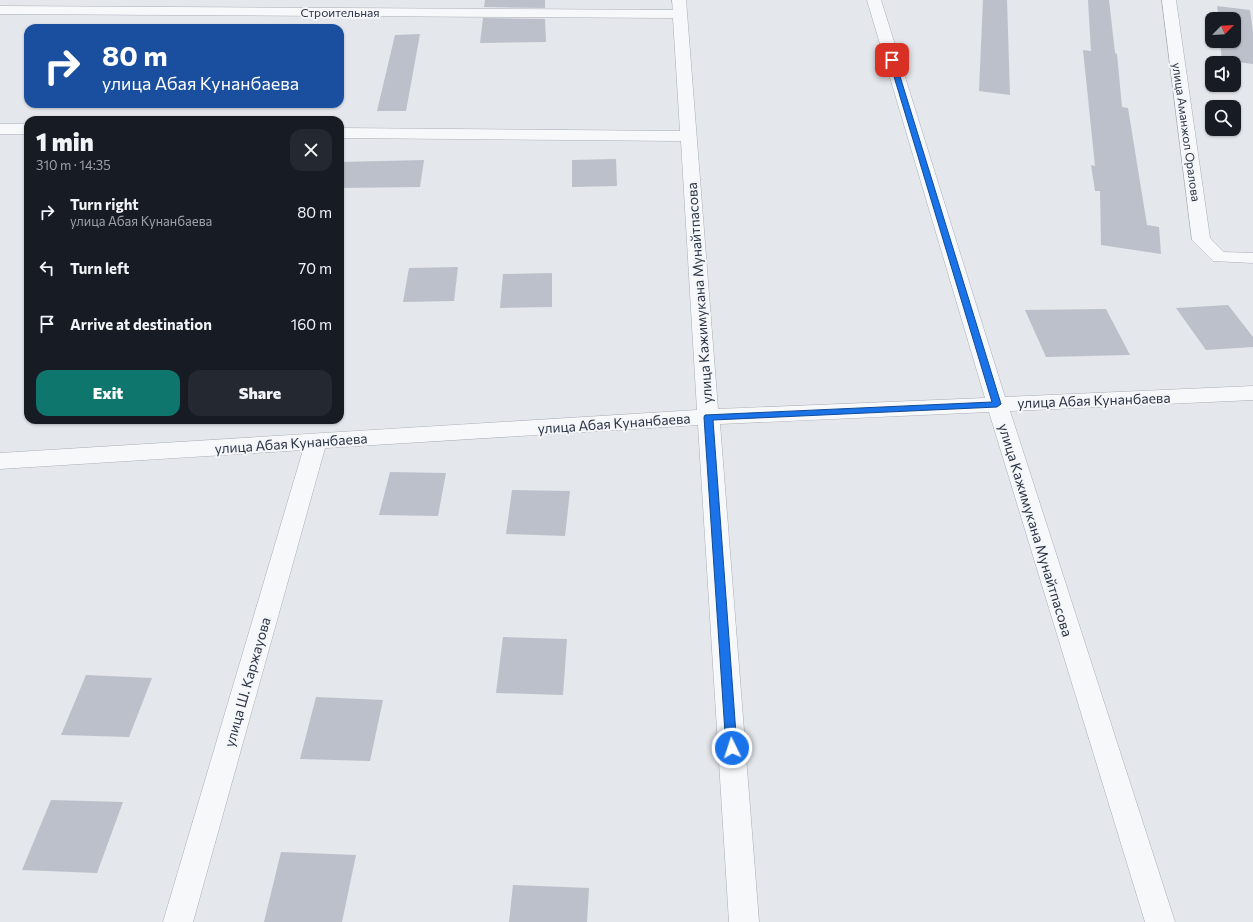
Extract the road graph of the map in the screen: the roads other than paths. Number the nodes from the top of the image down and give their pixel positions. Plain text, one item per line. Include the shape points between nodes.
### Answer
1 (874, 0) edge
2 (1169, 0) edge
3 (680, 7) edge
4 (0, 10) edge
5 (0, 129) edge
6 (24, 129) edge
7 (344, 132) edge
8 (688, 136) junction
9 (1253, 258) edge
10 (1253, 394) edge
11 (997, 404) junction
12 (708, 417) junction
13 (316, 442) junction
14 (0, 461) edge
15 (178, 922) edge
16 (744, 922) edge
17 (1160, 922) edge

1 - 11 street, улица Кажимукана Мунайтпасова
2 - 9 street, улица Аманжол Оралова via 1201,240 1219,257
3 - 4 street, Строительная
3 - 8 street, улица Кажимукана Мунайтпасова
5 - 6 street
7 - 8 street
8 - 12 street, улица Кажимукана Мунайтпасова
10 - 11 street, улица Абая Кунанбаева
11 - 12 street, улица Абая Кунанбаева
11 - 17 street, улица Кажимукана Мунайтпасова
12 - 13 street, улица Абая Кунанбаева
12 - 16 street, улица Кажимукана Мунайтпасова
13 - 14 street, улица Абая Кунанбаева
13 - 15 street, улица Ш. Каржауова

